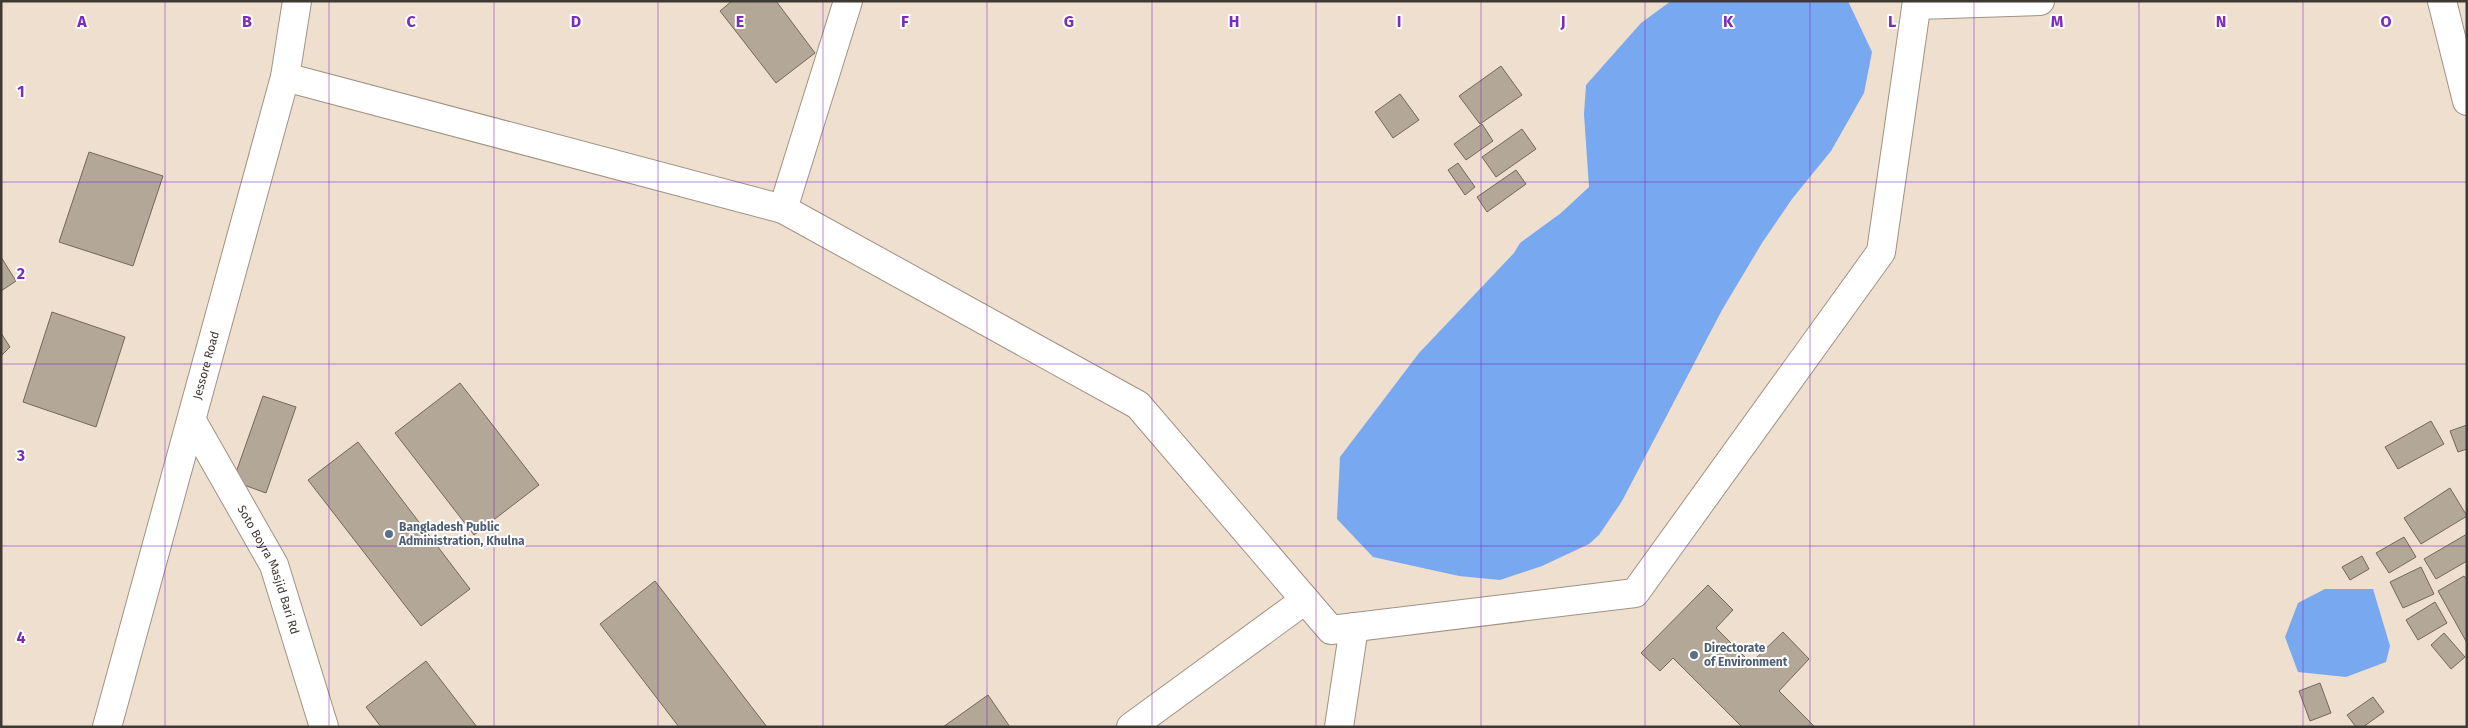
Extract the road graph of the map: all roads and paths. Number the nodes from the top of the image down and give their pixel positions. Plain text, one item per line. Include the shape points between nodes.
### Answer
1 (297, 1) edge
2 (848, 1) edge
3 (2040, 1) edge
4 (2442, 1) edge
5 (1917, 3) edge
6 (285, 77) junction
7 (2467, 101) edge
8 (783, 209) junction
9 (192, 421) junction
10 (1305, 600) junction
11 (1354, 627) junction
12 (107, 727) edge
13 (324, 727) edge
14 (1131, 727) edge
15 (1339, 727) edge

1 - 6 main road, Jessore Road
2 - 8 main road
3 - 5 main road
4 - 7 main road
5 - 11 main road via 1881,252 1635,594
6 - 8 main road
6 - 9 main road, Jessore Road
8 - 10 main road via 1138,405
9 - 12 main road, Jessore Road
9 - 13 main road, Soto Boyra Masjid Bari Rd via 274,565
10 - 11 main road via 1331,630
10 - 14 main road
11 - 15 main road

